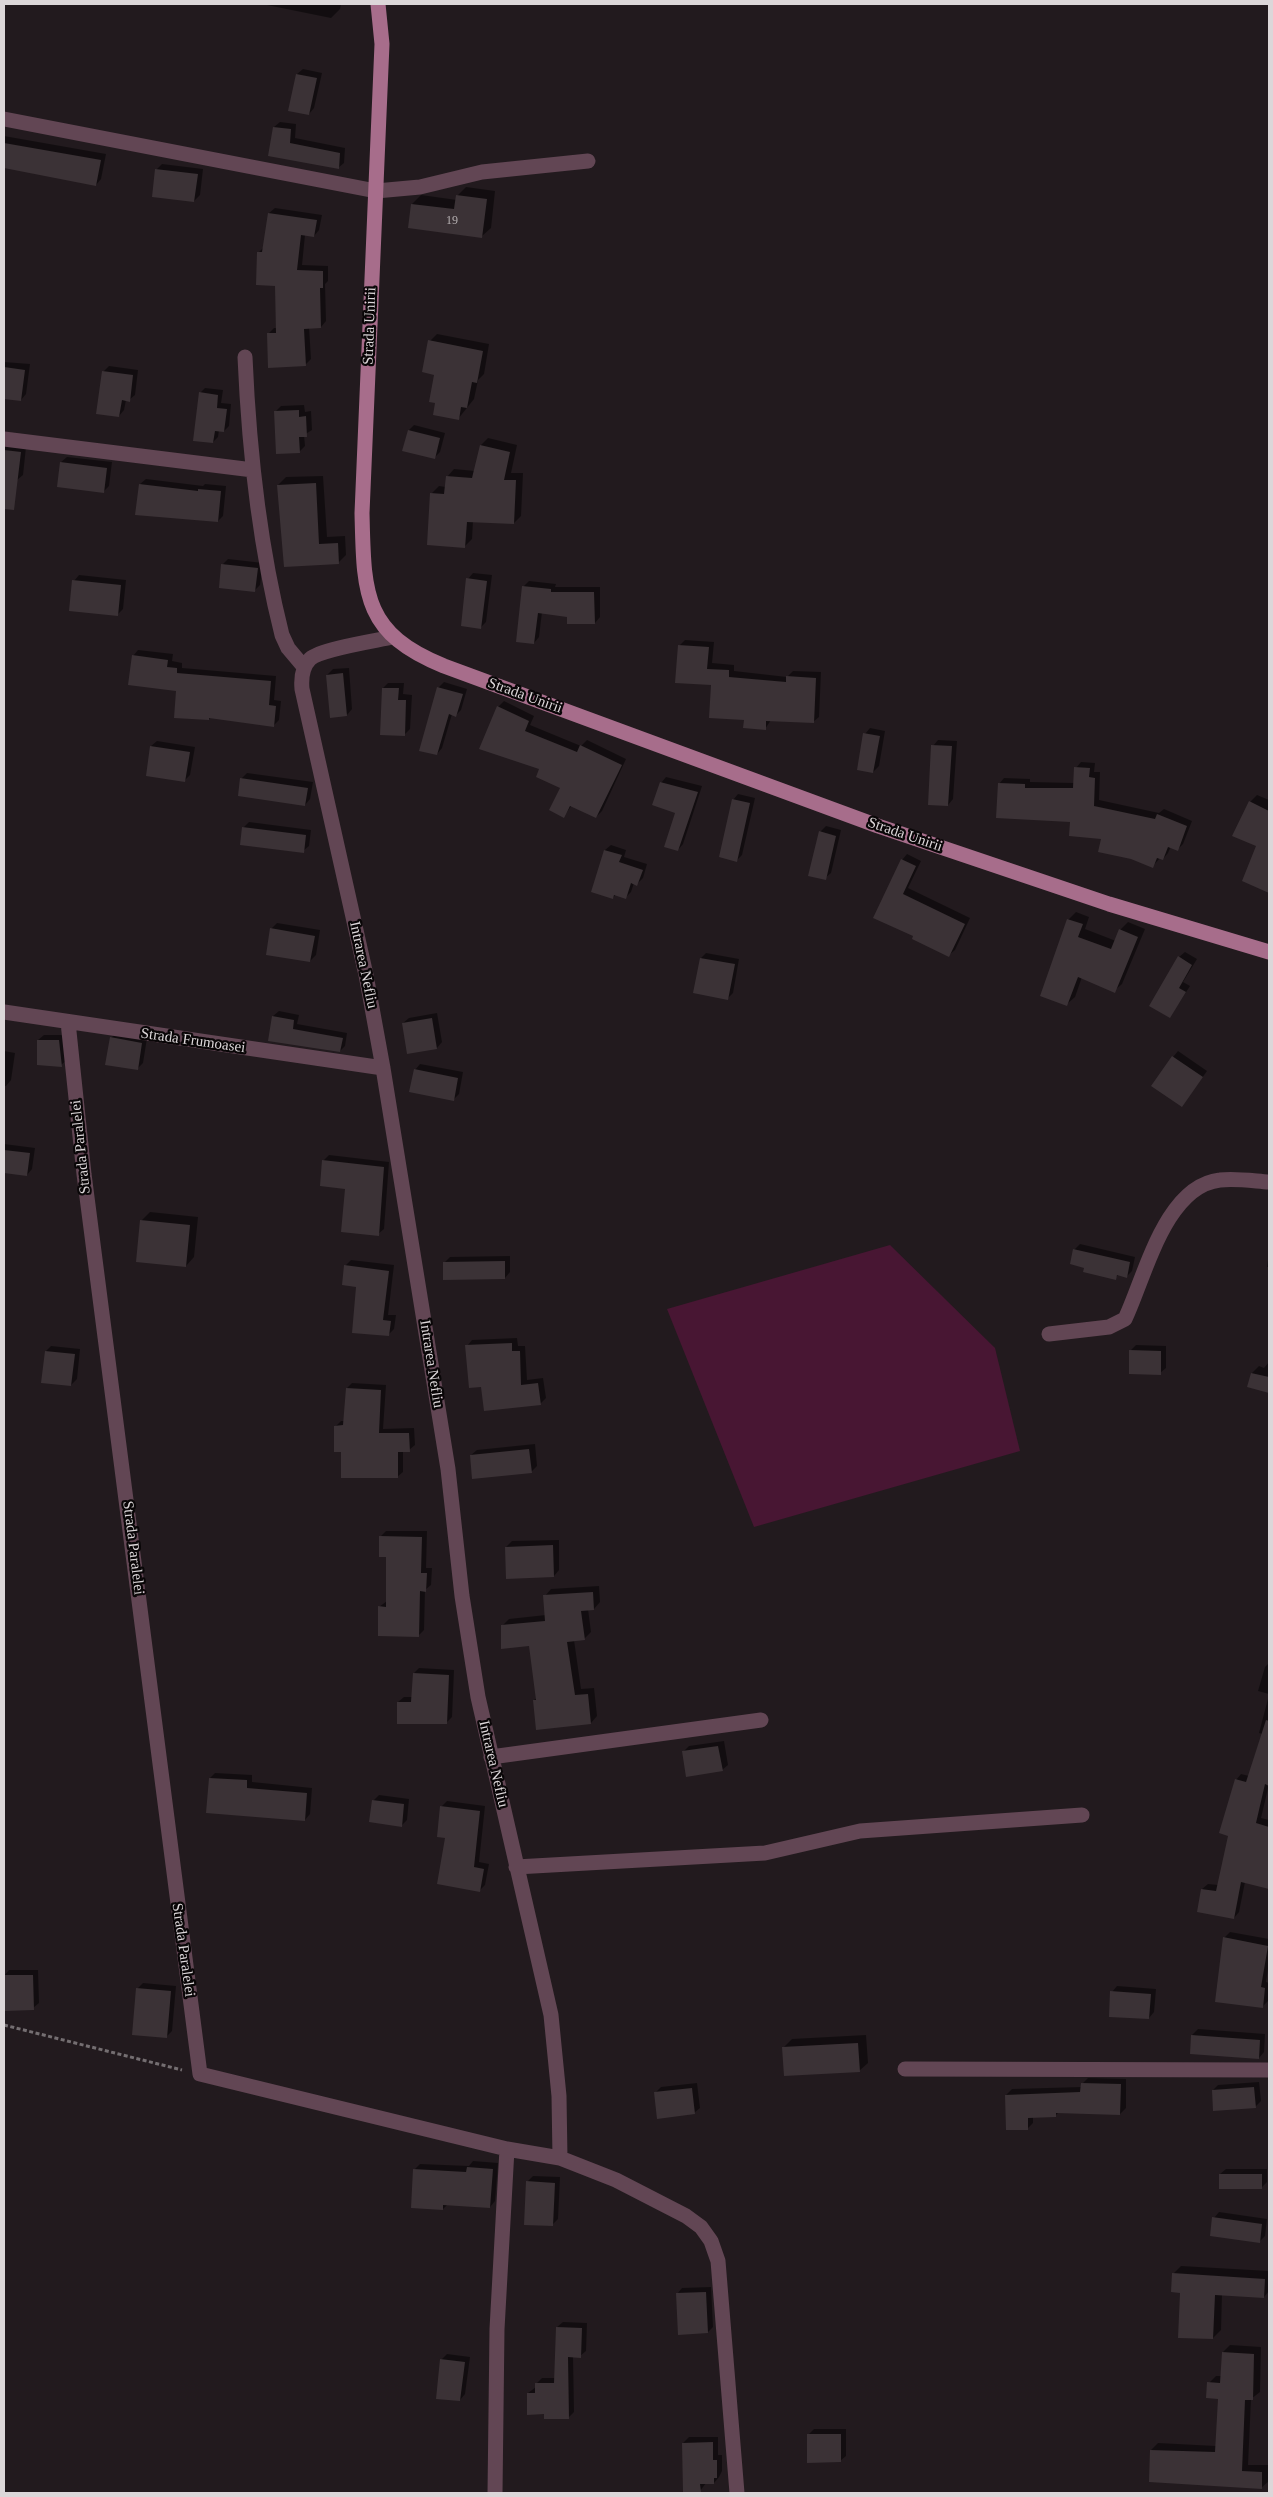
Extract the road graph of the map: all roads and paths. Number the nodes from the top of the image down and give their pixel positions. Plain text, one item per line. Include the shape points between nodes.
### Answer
1 (378, 4) edge
2 (4, 119) edge
3 (588, 161) dead end
4 (376, 191) junction
5 (245, 357) dead end
6 (4, 439) edge
7 (252, 470) junction
8 (393, 637) junction
9 (304, 667) junction
10 (1269, 952) edge
11 (4, 1012) edge
12 (68, 1022) junction
13 (383, 1068) junction
14 (1269, 1182) edge
15 (1049, 1334) dead end
16 (761, 1720) dead end
17 (491, 1757) junction
18 (1082, 1815) dead end
19 (516, 1867) junction
20 (4, 2025) edge
21 (906, 2069) dead end
22 (1269, 2070) edge
23 (200, 2074) junction
24 (507, 2149) junction
25 (560, 2158) junction
26 (495, 2493) edge
27 (737, 2493) edge

1 - 4 main road, Strada Unirii via 382,44
2 - 4 street
3 - 4 street via 482,172 420,187
4 - 8 main road, Strada Unirii via 362,513 364,576 376,613
5 - 7 street
6 - 7 street
7 - 9 street via 282,636
8 - 9 street via 320,654 311,658
8 - 10 main road, Strada Unirii via 414,653 444,666 878,826 1109,904
9 - 13 street, Intrarea Nefliu via 302,689 366,975
11 - 12 street, Strada Frumoasei
12 - 13 street, Strada Frumoasei
12 - 23 street, Strada Paralelei via 86,1192
13 - 17 street, Intrarea Nefliu via 448,1469 462,1596
14 - 15 street via 1220,1180 1199,1186 1184,1197 1160,1236 1125,1319 1109,1327
16 - 17 street
17 - 19 street, Intrarea Nefliu
18 - 19 street via 860,1831 765,1853
19 - 25 street, Intrarea Nefliu via 551,2015 559,2096
20 - 23 path
21 - 22 street
23 - 24 street
24 - 25 street
24 - 26 street via 496,2329
25 - 27 street via 616,2180 686,2216 701,2227 711,2241 722,2287

